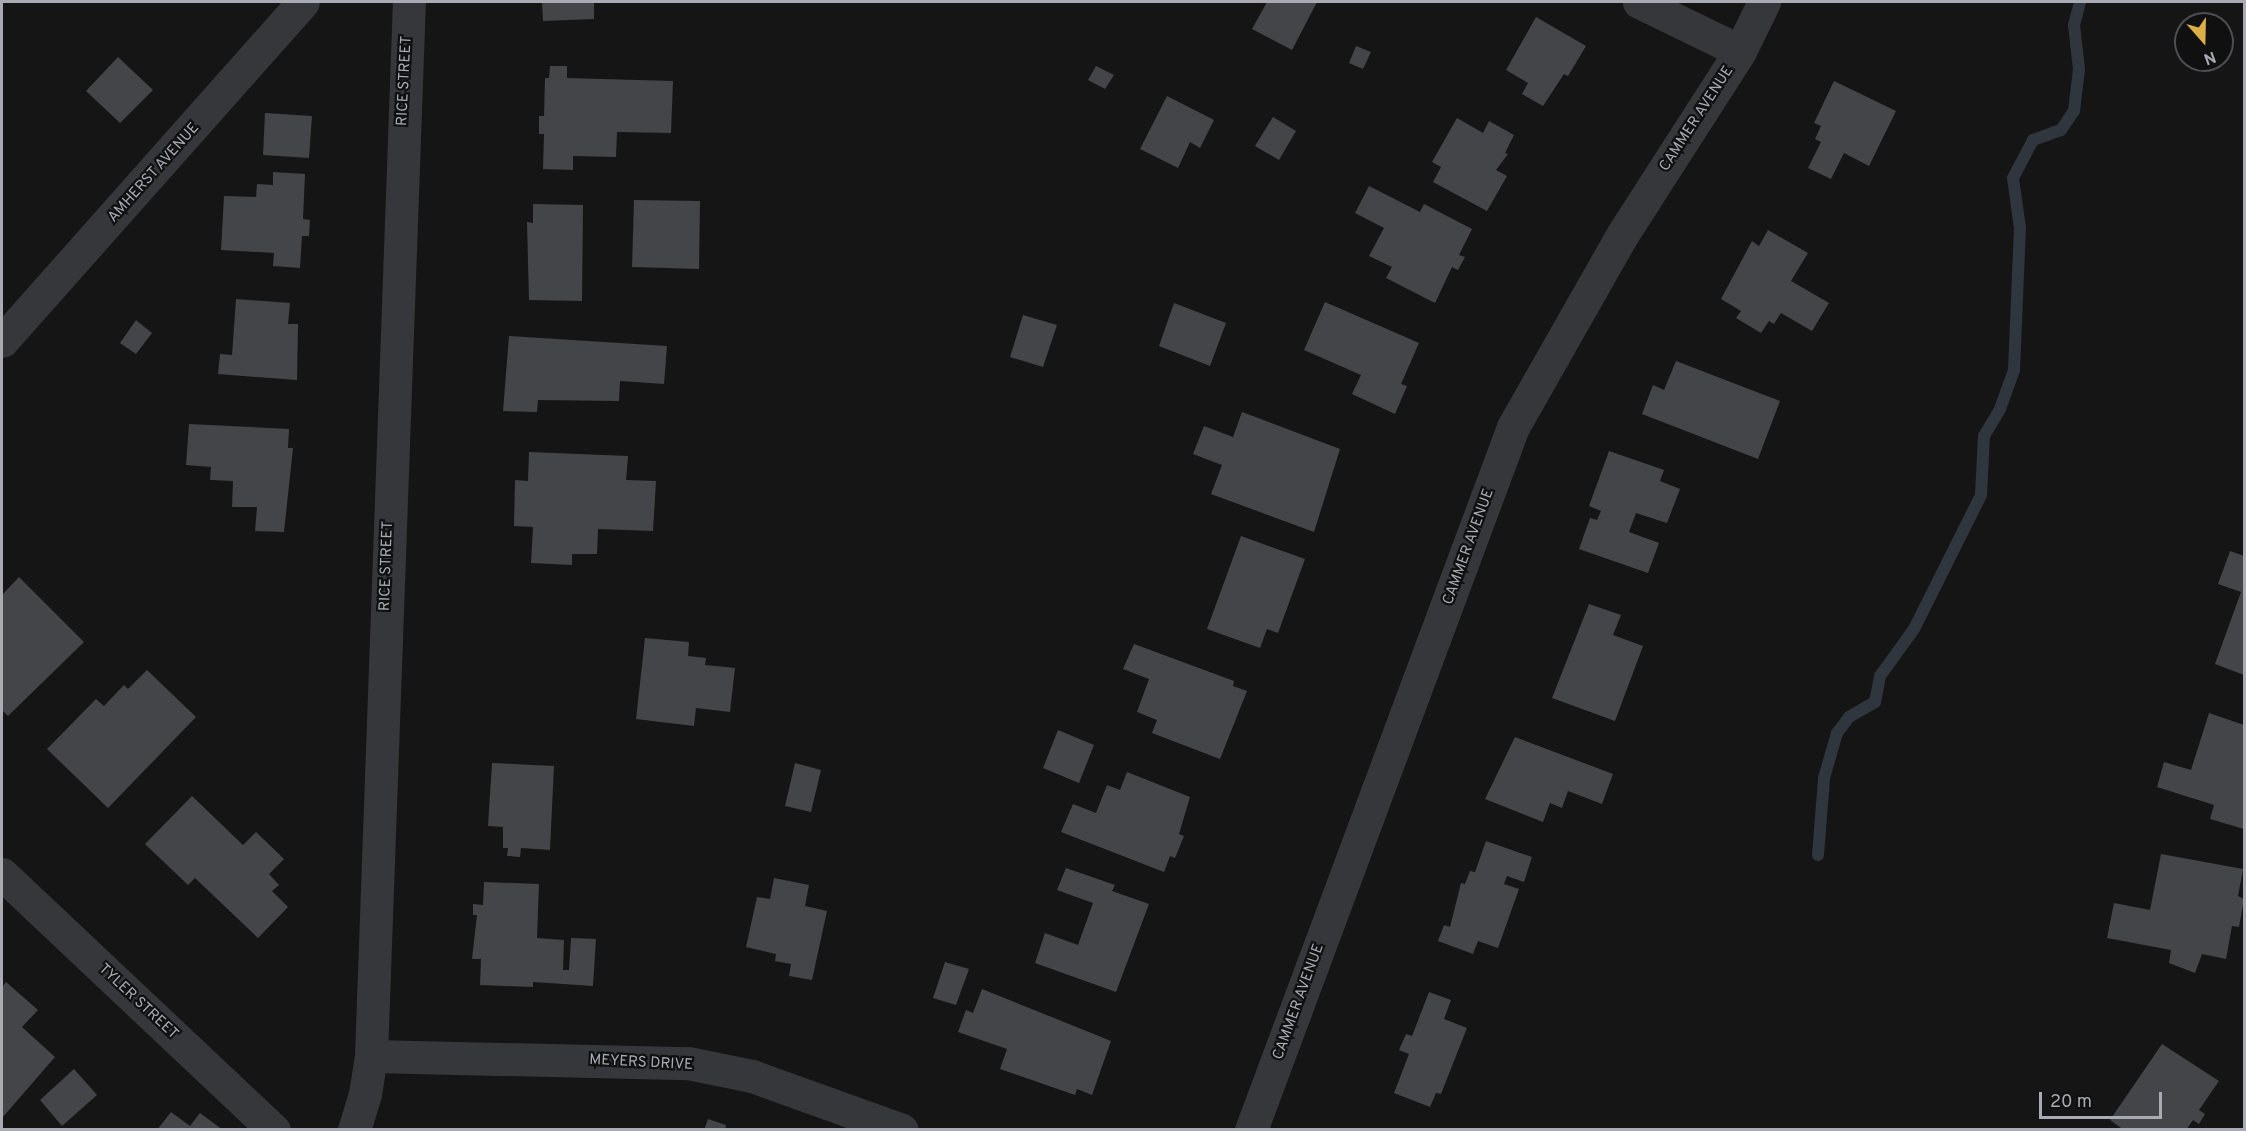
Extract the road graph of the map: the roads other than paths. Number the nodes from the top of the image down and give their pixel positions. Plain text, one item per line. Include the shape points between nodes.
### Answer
1 (303, 2) edge
2 (409, 2) edge
3 (1638, 2) edge
4 (1764, 2) edge
5 (1740, 51) junction
6 (2, 341) edge
7 (2, 874) edge
8 (371, 1056) junction
9 (274, 1130) edge
10 (354, 1130) edge
11 (902, 1130) edge
12 (1251, 1130) edge

1 - 6 street, AMHERST AVENUE
2 - 8 street, RICE STREET
3 - 5 street
4 - 5 street, CAMMER AVENUE
5 - 12 street, CAMMER AVENUE via 1624,232 1514,427
7 - 9 street, TYLER STREET
8 - 10 street, RICE STREET
8 - 11 street, MEYERS DRIVE via 688,1063 752,1076

